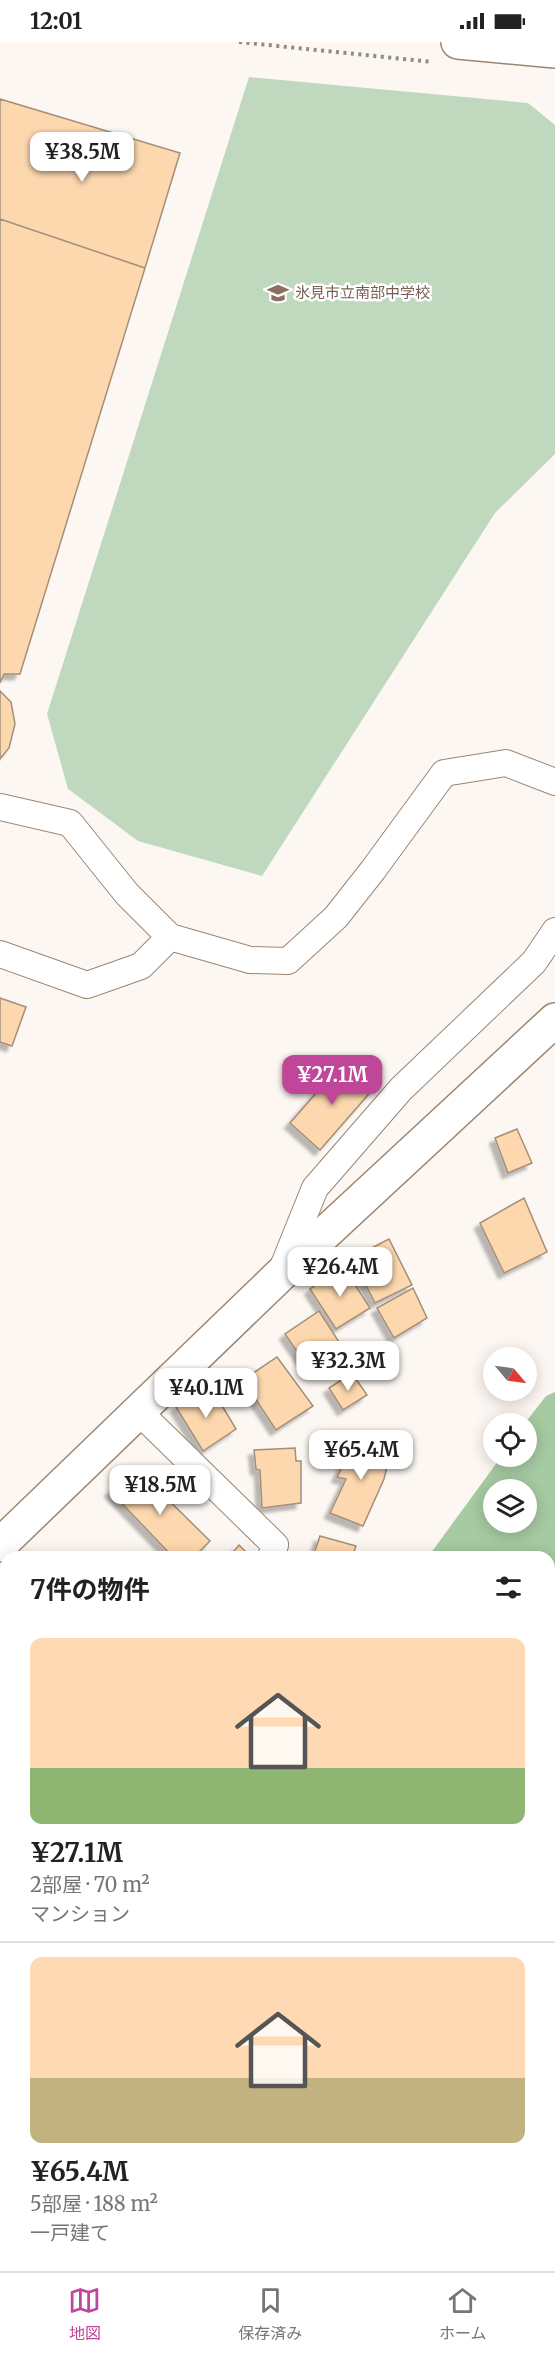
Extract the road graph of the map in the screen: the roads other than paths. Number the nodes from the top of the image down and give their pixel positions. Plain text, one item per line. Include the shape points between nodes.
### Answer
1 (555, 51) edge
2 (449, 52) edge
3 (555, 782) edge
4 (0, 807) edge
5 (555, 931) edge
6 (170, 937) junction
7 (0, 954) edge
8 (555, 1020) edge
9 (280, 1275) junction
10 (138, 1412) junction
11 (0, 1545) edge
12 (273, 1551) edge

1 - 2 main road
3 - 6 street via 506,763 444,773 336,917 288,961 250,960
4 - 6 street via 70,823 127,894
5 - 9 street via 534,962 401,1089 315,1188
6 - 7 street via 141,966 87,985
8 - 9 main road
9 - 10 main road
10 - 11 main road
10 - 12 street via 275,1545

